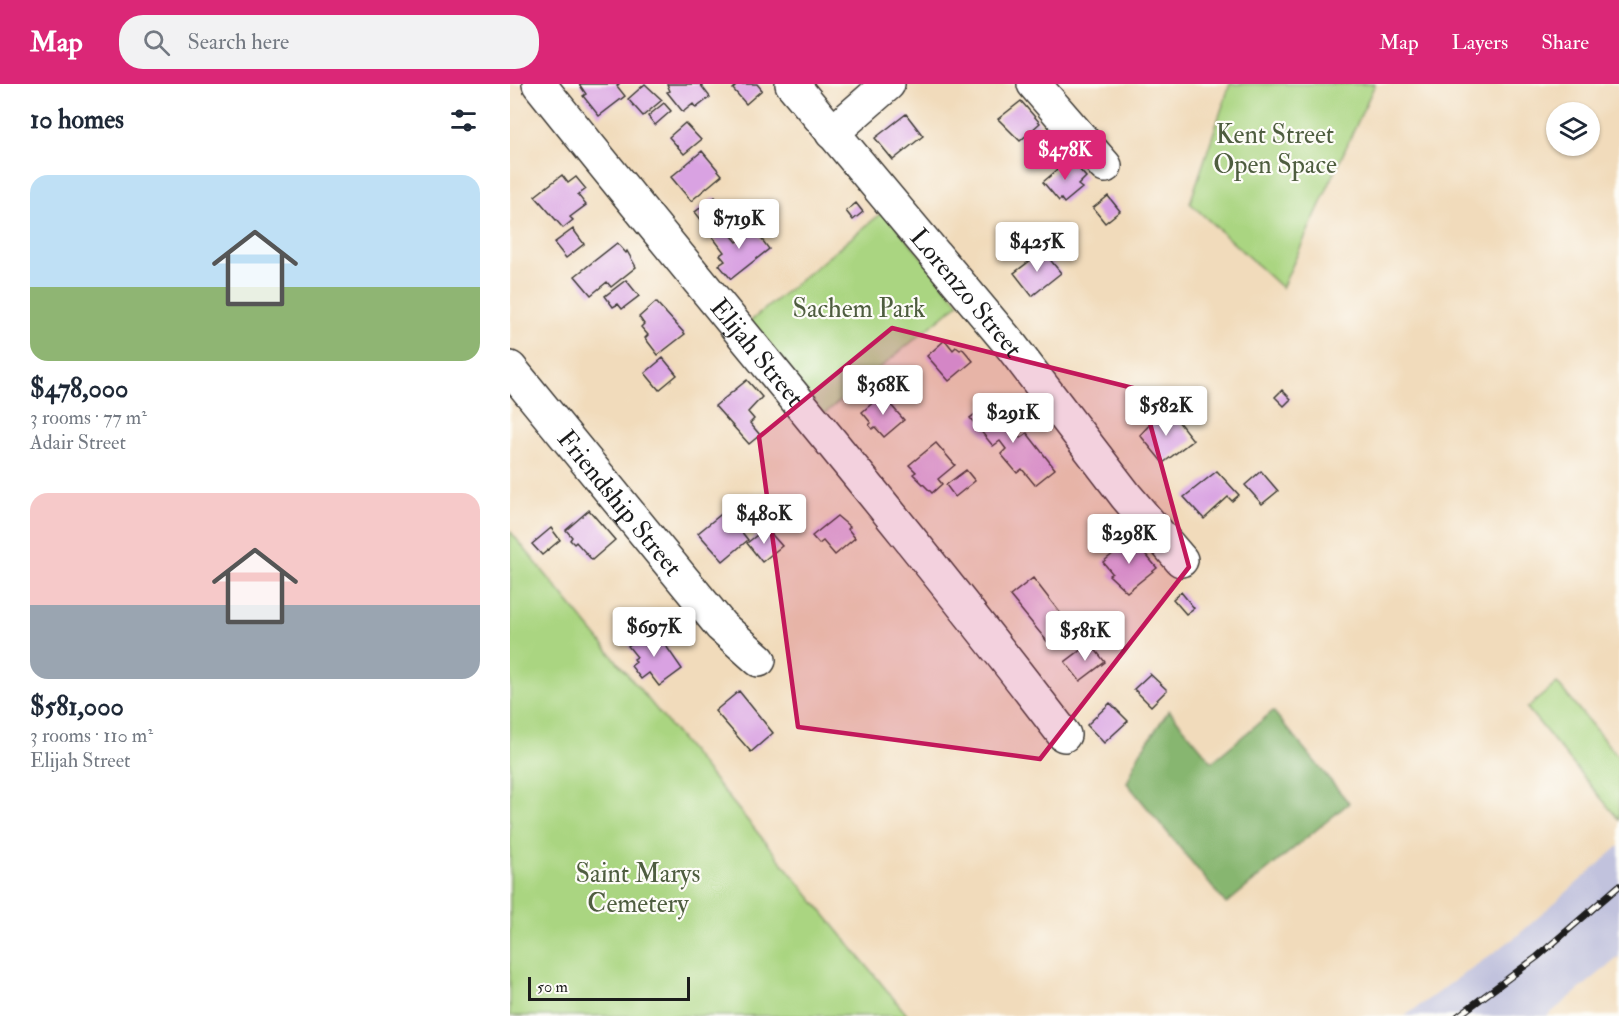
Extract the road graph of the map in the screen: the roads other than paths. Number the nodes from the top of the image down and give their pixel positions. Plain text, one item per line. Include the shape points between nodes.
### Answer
1 (539, 84) edge
2 (792, 84) edge
3 (888, 84) edge
4 (1034, 84) edge
5 (832, 134) junction
6 (1105, 166) dead end
7 (510, 368) edge
8 (1181, 560) dead end
9 (759, 660) dead end
10 (1064, 735) dead end

1 - 10 street, Elijah Street via 954,592
2 - 5 street, Lorenzo Street
3 - 5 street
4 - 6 street
5 - 8 street, Lorenzo Street via 1009,343 1126,496
7 - 9 street, Friendship Street via 715,619

